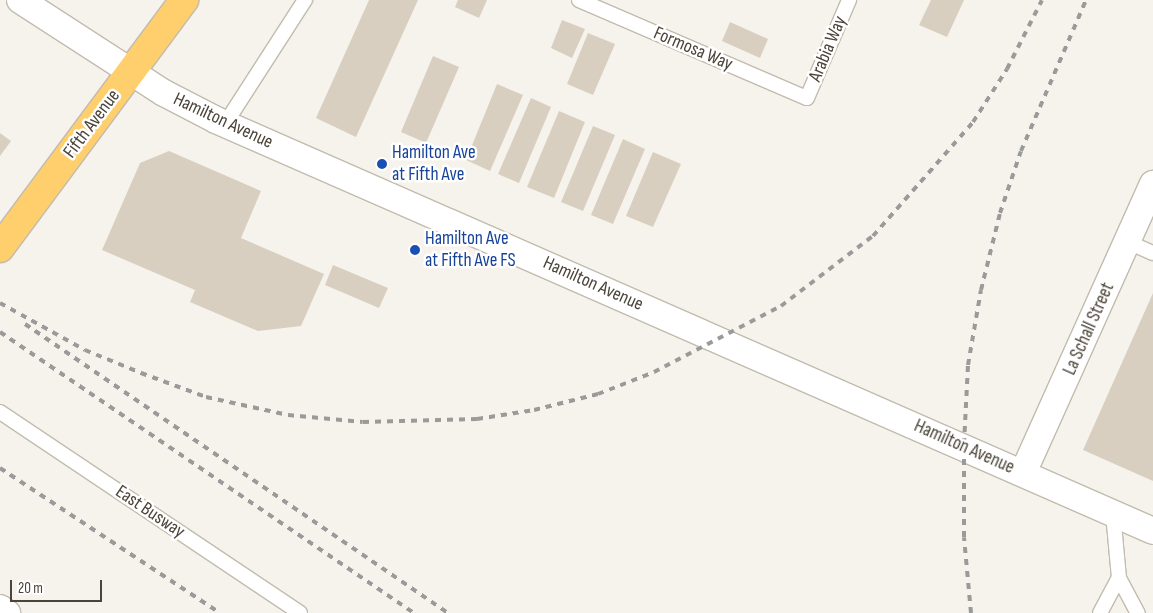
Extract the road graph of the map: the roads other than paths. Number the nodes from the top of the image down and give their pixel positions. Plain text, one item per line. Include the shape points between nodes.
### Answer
1 (20, 0) edge
2 (184, 0) edge
3 (305, 0) edge
4 (579, 0) edge
5 (849, 0) edge
6 (132, 71) junction
7 (807, 98) joint
8 (225, 124) junction
9 (1153, 184) edge
10 (1128, 242) junction
11 (0, 248) edge
12 (1153, 252) edge
13 (0, 412) edge
14 (1023, 473) junction
15 (1113, 513) junction
16 (1153, 531) edge
17 (1119, 578) junction
18 (0, 608) edge
19 (7, 613) edge
20 (300, 613) edge
21 (1100, 613) edge
22 (1138, 613) edge

1 - 6 street, Hamilton Avenue
2 - 6 highway, Fifth Avenue
3 - 8 lane
4 - 7 lane, Formosa Way
5 - 7 lane, Arabia Way
6 - 8 street, Hamilton Avenue via 189,107
6 - 11 highway, Fifth Avenue
8 - 14 street, Hamilton Avenue
9 - 10 street, La Schall Street
10 - 12 lane
10 - 14 street, La Schall Street
13 - 20 lane, East Busway
14 - 15 street, Hamilton Avenue
15 - 16 street, Hamilton Avenue
15 - 17 lane
17 - 21 lane
17 - 22 lane
18 - 19 street

